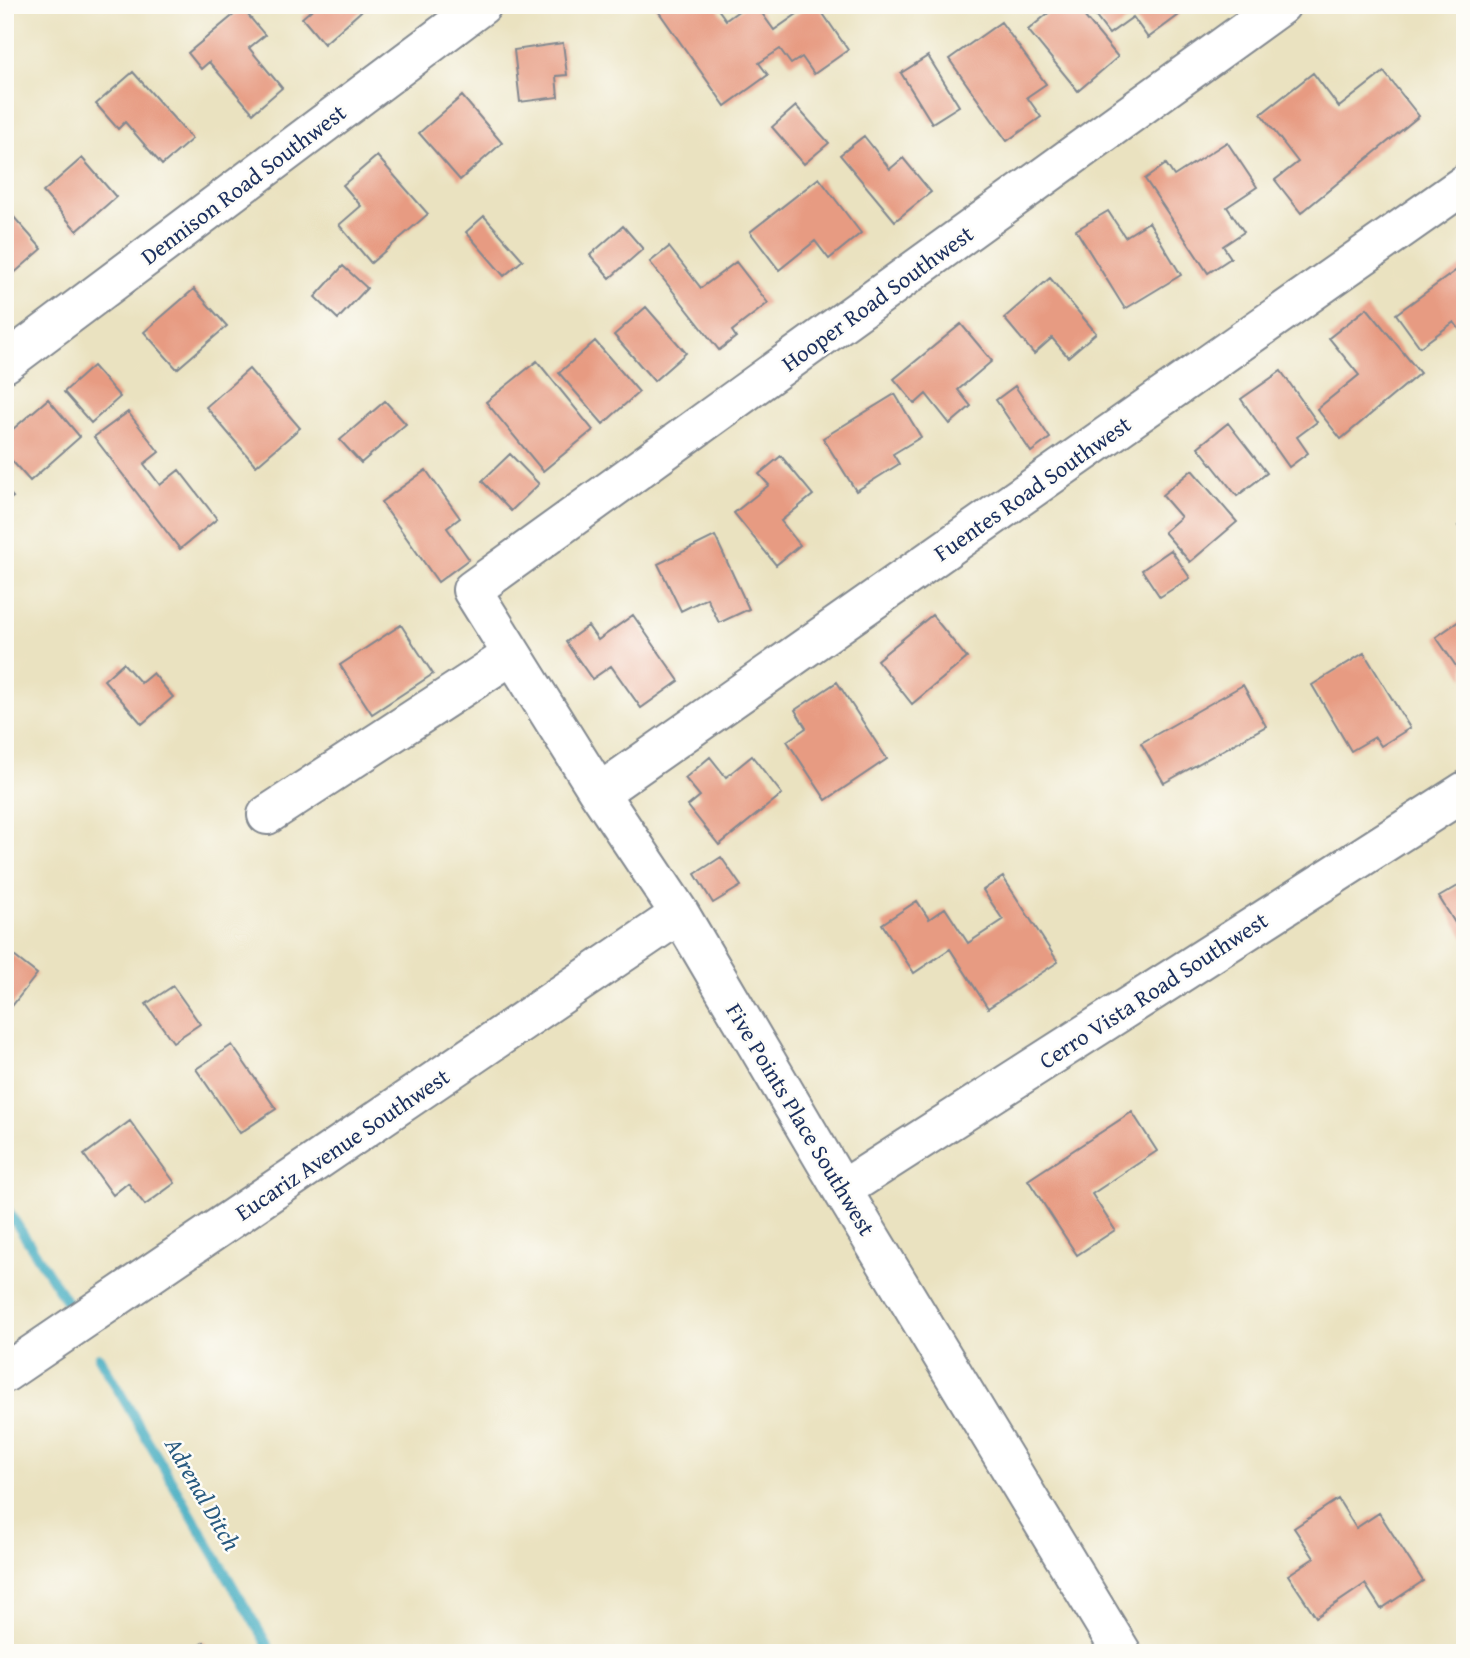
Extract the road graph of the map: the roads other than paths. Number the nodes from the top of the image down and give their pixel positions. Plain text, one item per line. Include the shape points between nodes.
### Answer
1 (482, 5) edge
2 (1281, 5) edge
3 (1465, 184) edge
4 (5, 363) edge
5 (472, 590) joint
6 (512, 654) junction
7 (1465, 791) edge
8 (599, 793) junction
9 (267, 815) dead end
10 (680, 914) junction
11 (842, 1190) junction
12 (5, 1373) edge
13 (1122, 1653) edge

1 - 4 street, Dennison Road Southwest
2 - 5 street, Hooper Road Southwest
3 - 8 street, Fuentes Road Southwest
5 - 6 street, Five Points Place Southwest
6 - 8 street, Five Points Place Southwest
6 - 9 street
7 - 11 street, Cerro Vista Road Southwest
8 - 10 street, Five Points Place Southwest
10 - 11 street, Five Points Place Southwest
10 - 12 street, Eucariz Avenue Southwest
11 - 13 street, Five Points Place Southwest

